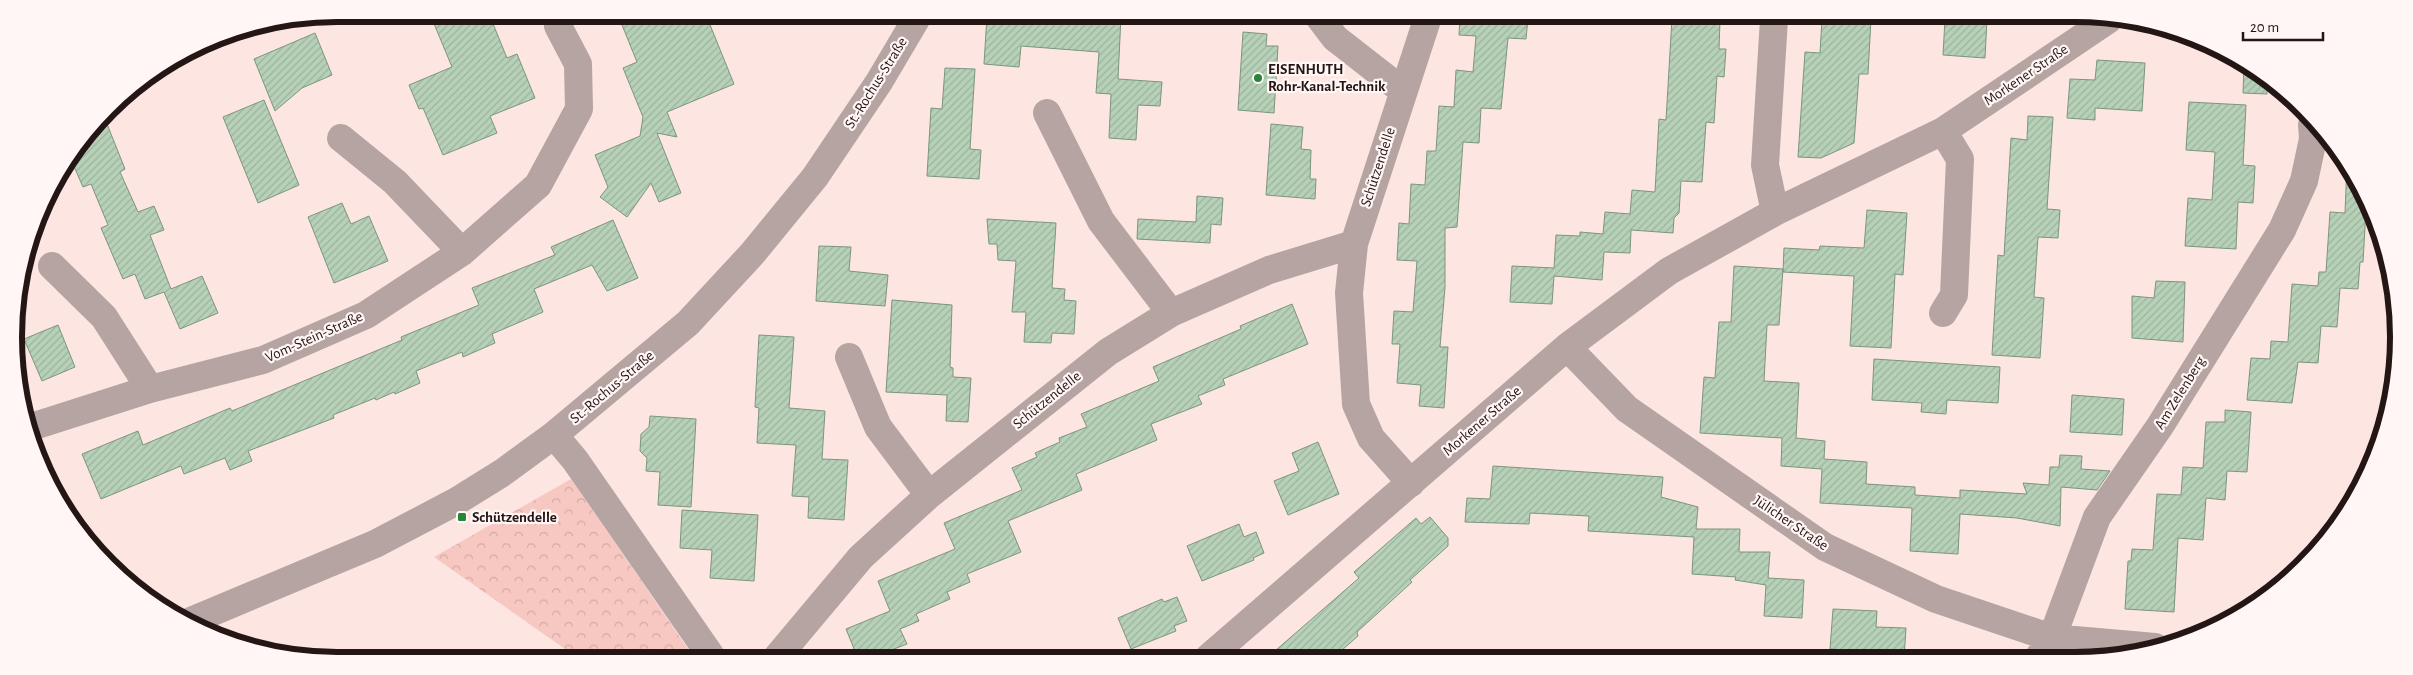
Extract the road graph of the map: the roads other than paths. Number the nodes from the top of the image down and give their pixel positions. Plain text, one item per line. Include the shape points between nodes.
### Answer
1 (914, 22) edge
2 (1323, 22) edge
3 (1427, 22) edge
4 (1774, 22) edge
5 (2103, 24) edge
6 (558, 26) dead end
7 (1403, 92) junction
8 (1047, 113) dead end
9 (2312, 130) edge
10 (1943, 131) junction
11 (341, 138) dead end
12 (1775, 212) junction
13 (1354, 244) junction
14 (462, 252) junction
15 (52, 266) dead end
16 (1171, 313) junction
17 (1943, 313) dead end
18 (1567, 347) junction
19 (849, 357) dead end
20 (150, 389) junction
21 (35, 426) edge
22 (554, 435) junction
23 (1410, 484) junction
24 (929, 495) junction
25 (196, 619) edge
26 (2131, 647) edge
27 (2045, 648) edge
28 (708, 652) edge
29 (781, 652) edge
30 (1215, 652) edge

1 - 22 street, St.-Rochus-Straße via 879,82 815,177 752,254 688,323
2 - 7 street via 1335,38
3 - 7 street, Schützendelle
4 - 12 street via 1765,165
5 - 10 street, Morkener Straße
6 - 14 street, Vom-Stein-Straße via 578,64 579,109 538,185
7 - 13 street, Schützendelle
8 - 16 street via 1101,221
9 - 27 street, Am Zelenberg via 2304,182 2282,230 2160,426 2098,517
10 - 12 street, Morkener Straße
10 - 17 street via 1960,158 1954,295
11 - 14 street via 395,182
12 - 18 street, Morkener Straße via 1669,271
13 - 16 street, Schützendelle via 1269,270
13 - 23 street, Schützendelle via 1349,293 1356,404 1371,438
14 - 20 street, Vom-Stein-Straße via 366,315 272,356
15 - 20 street via 104,317
16 - 24 street, Schützendelle via 1108,352
18 - 23 street, Morkener Straße
18 - 27 street, Jülicher Straße via 1627,409 1825,548
19 - 24 street via 878,427
20 - 21 street, Vom-Stein-Straße
22 - 25 street, St.-Rochus-Straße via 457,501 375,544
22 - 28 street via 575,460
23 - 30 street, Morkener Straße
24 - 29 street, Schützendelle via 861,557
26 - 27 street, Jülicher Straße

